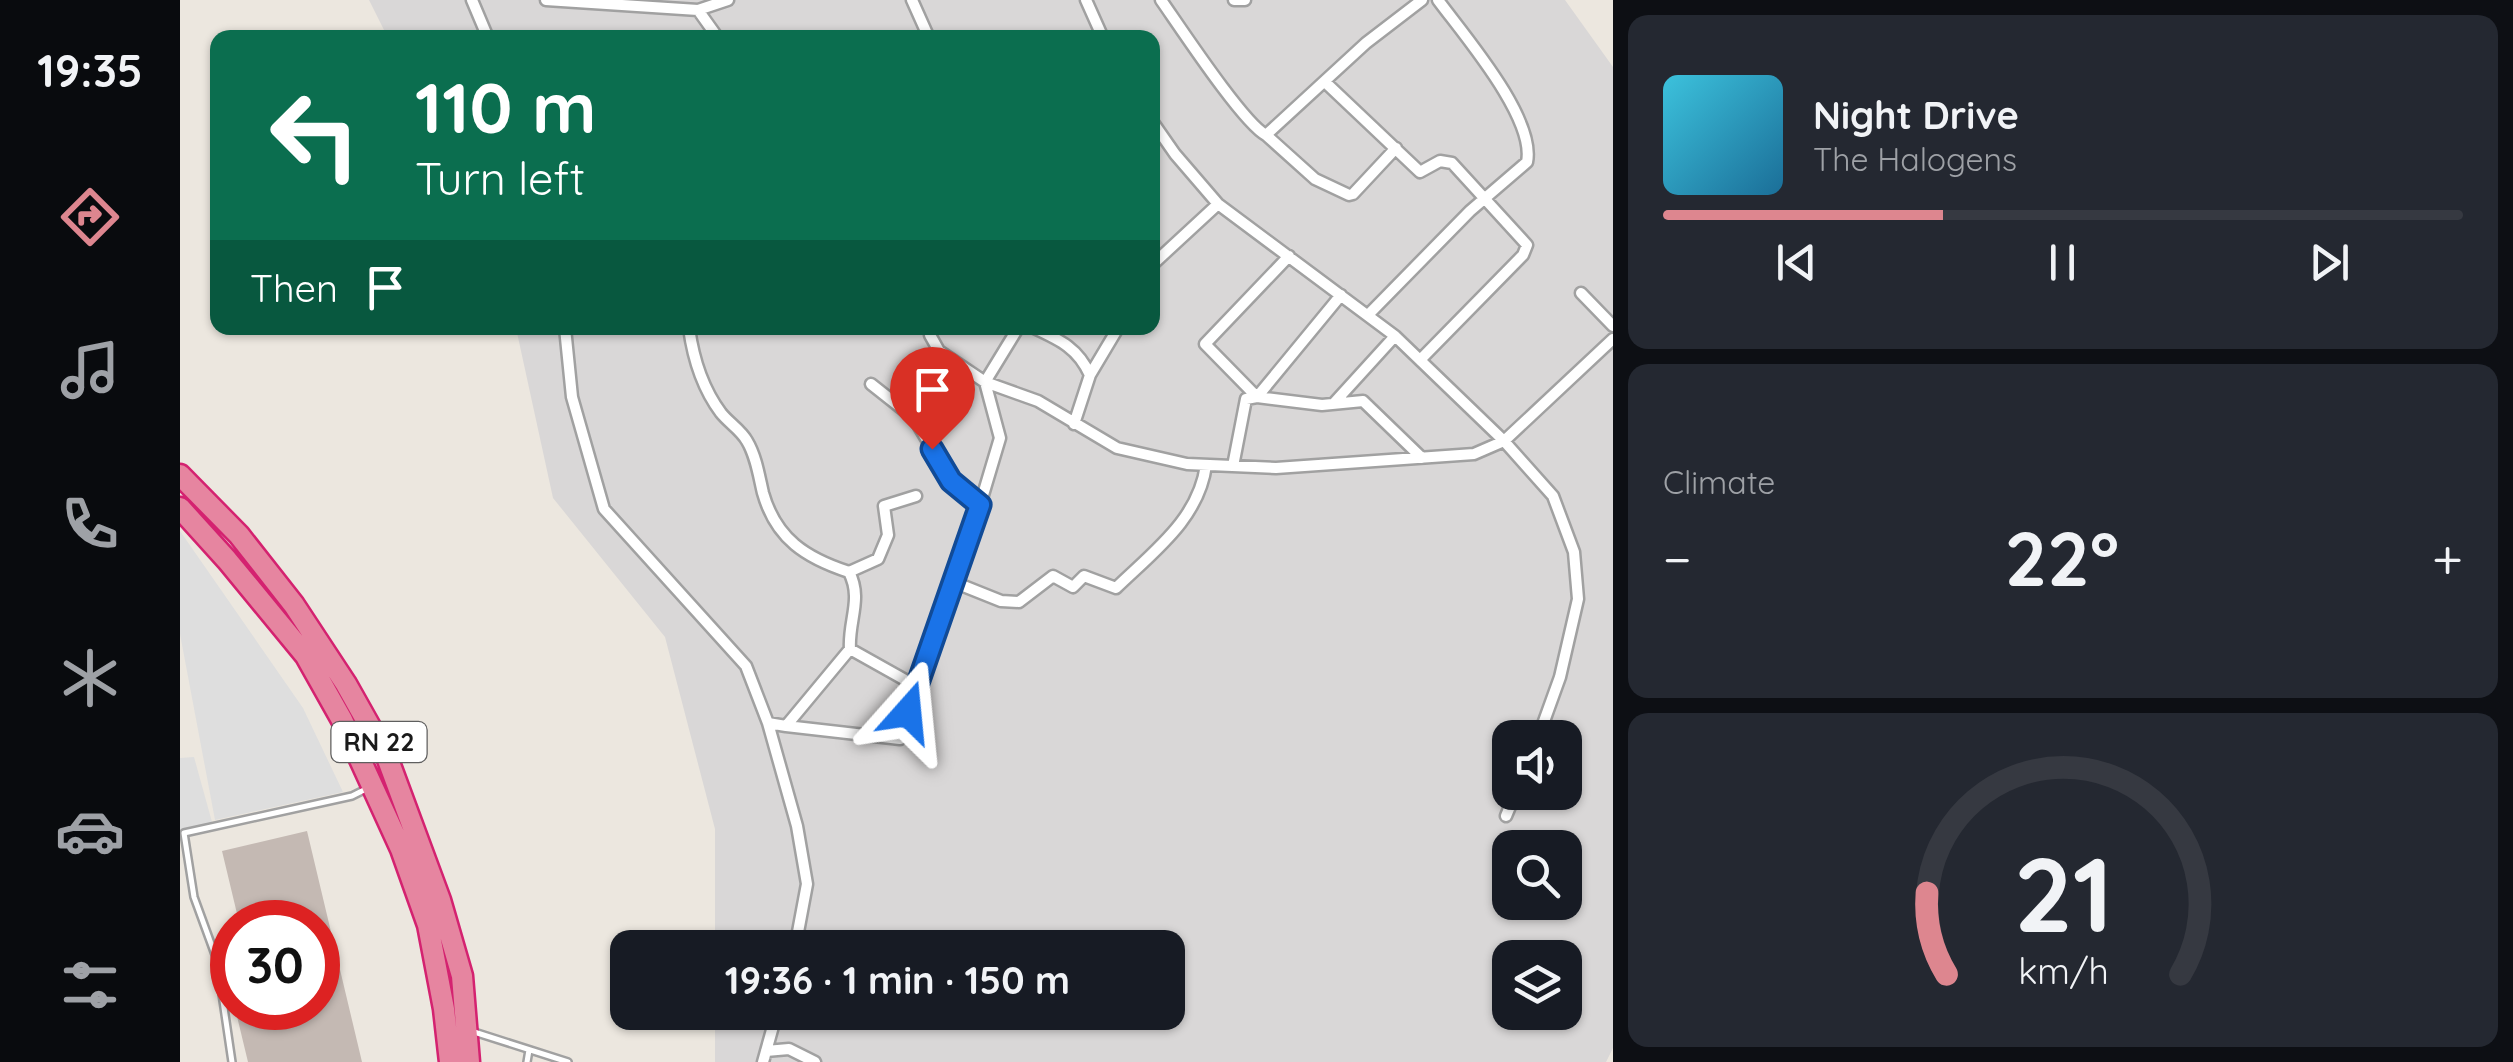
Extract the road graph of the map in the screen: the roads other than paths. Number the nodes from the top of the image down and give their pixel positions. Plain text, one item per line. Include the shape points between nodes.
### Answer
1 (472, 0) edge
2 (546, 0) edge
3 (728, 0) edge
4 (912, 0) edge
5 (1086, 0) edge
6 (1162, 0) edge
7 (1234, 0) edge
8 (1245, 0) edge
9 (1422, 0) edge
10 (1438, 0) edge
11 (698, 10) junction
12 (485, 30) edge
13 (712, 30) edge
14 (925, 30) edge
15 (1100, 30) edge
16 (1325, 82) junction
17 (1160, 133) edge
18 (1266, 135) junction
19 (1165, 141) junction
20 (1160, 144) edge
21 (1396, 148) junction
22 (1484, 198) junction
23 (1218, 204) junction
24 (1289, 256) junction
25 (1160, 258) edge
26 (1581, 293) dead end
27 (1341, 295) junction
28 (1368, 314) junction
29 (1613, 326) edge
30 (567, 335) edge
31 (690, 335) edge
32 (930, 335) edge
33 (1014, 335) edge
34 (1049, 335) edge
35 (1114, 335) edge
36 (1395, 336) junction
37 (1613, 339) edge
38 (1421, 359) junction
39 (1090, 375) junction
40 (985, 382) junction
41 (871, 384) dead end
42 (1257, 397) junction
43 (1334, 404) junction
44 (1074, 424) junction
45 (1504, 441) junction
46 (1422, 458) junction
47 (1206, 465) junction
48 (1233, 466) junction
49 (180, 475) edge
50 (916, 496) dead end
51 (980, 505) junction
52 (180, 508) edge
53 (848, 572) junction
54 (952, 581) junction
55 (850, 649) junction
56 (916, 686) junction
57 (1544, 720) edge
58 (768, 723) junction
59 (786, 726) junction
60 (374, 786) junction
61 (1508, 810) edge
62 (1506, 816) dead end
63 (798, 930) edge
64 (466, 1029) junction
65 (772, 1030) edge
66 (530, 1050) junction
67 (764, 1056) edge
68 (232, 1062) edge
69 (450, 1062) edge
70 (468, 1062) edge
71 (527, 1062) edge
72 (568, 1062) edge
73 (815, 1062) edge

1 - 12 street
2 - 11 street
3 - 11 street
4 - 14 street
5 - 15 street
6 - 18 street
7 - 8 street
9 - 16 street
10 - 22 street via 1496,77 1527,144 1527,162
11 - 13 street
16 - 18 street
16 - 21 street
17 - 19 street
18 - 21 street via 1315,178 1349,195
19 - 20 street
19 - 23 street
21 - 22 street via 1422,173 1440,160 1452,163
22 - 28 street
22 - 38 street via 1527,249
23 - 24 street
23 - 25 street
24 - 27 street
24 - 42 street via 1205,344
26 - 29 street
27 - 28 street
27 - 42 street
28 - 36 street
30 - 58 street via 572,398 604,509 746,666
31 - 53 street via 706,388 747,440 773,519 813,560
32 - 40 street via 939,351
33 - 40 street
34 - 39 street via 1070,345
35 - 39 street
36 - 38 street
36 - 43 street
37 - 45 street
38 - 45 street
39 - 44 street
40 - 44 street
40 - 51 street via 1000,438
41 - 51 street via 914,418 951,481
42 - 43 street
42 - 48 street via 1246,399
43 - 46 street via 1364,401
44 - 47 street via 1117,448
45 - 46 street via 1474,454
45 - 57 street via 1553,496 1574,552 1578,599
46 - 48 street
47 - 48 street
47 - 54 street via 1187,518 1116,588 1084,576 1074,587 1052,576 1019,602
49 - 64 highway, RN 22 via 294,605 387,757 440,900 462,976
50 - 53 street via 884,506 888,535 878,559
51 - 54 street
52 - 60 highway, RN 22 via 306,656
53 - 55 street via 856,585
54 - 56 street
55 - 56 street
55 - 59 street
56 - 59 street via 900,739
58 - 59 street
58 - 63 street via 807,884
60 - 68 lane via 184,833 194,898 217,960
60 - 69 highway, RN 22 via 428,924
61 - 62 street
64 - 66 lane
64 - 70 highway, RN 22
65 - 67 street
66 - 71 lane
66 - 72 lane
67 - 73 street via 789,1049

